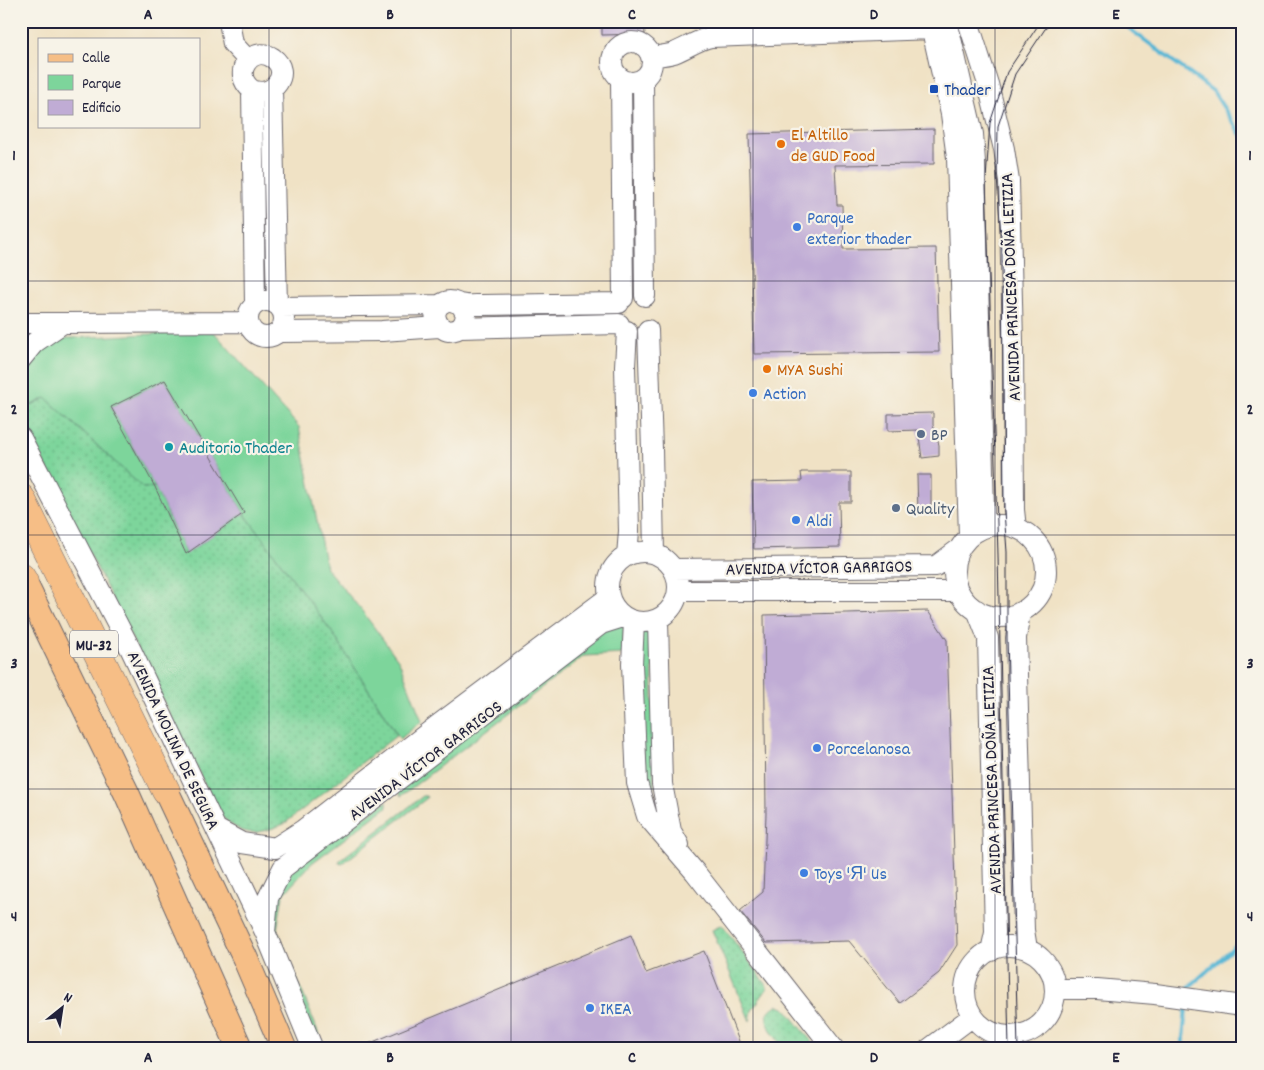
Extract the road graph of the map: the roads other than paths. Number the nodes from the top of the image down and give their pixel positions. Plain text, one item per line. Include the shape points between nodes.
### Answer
1 (229, 21) edge
2 (968, 21) edge
3 (936, 24) edge
4 (910, 26) edge
5 (651, 57) junction
6 (248, 60) junction
7 (621, 79) junction
8 (643, 79) junction
9 (272, 89) junction
10 (252, 90) junction
11 (645, 296) junction
12 (621, 301) junction
13 (460, 304) junction
14 (440, 305) junction
15 (279, 306) junction
16 (252, 313) junction
17 (21, 322) edge
18 (63, 323) junction
19 (439, 327) junction
20 (623, 327) junction
21 (460, 328) junction
22 (648, 330) junction
23 (280, 332) junction
24 (21, 360) edge
25 (21, 438) edge
26 (23, 500) edge
27 (1016, 528) junction
28 (970, 538) junction
29 (654, 554) junction
30 (627, 556) junction
31 (673, 569) junction
32 (22, 579) edge
33 (956, 587) junction
34 (678, 591) junction
35 (609, 597) junction
36 (977, 610) junction
37 (1020, 612) junction
38 (629, 619) junction
39 (658, 620) junction
40 (636, 784) junction
41 (662, 784) junction
42 (166, 791) joint
43 (216, 828) junction
44 (695, 872) junction
45 (265, 932) junction
46 (1027, 949) junction
47 (991, 951) junction
48 (1056, 989) junction
49 (1243, 1006) edge
50 (972, 1016) junction
51 (992, 1040) edge
52 (1031, 1040) edge
53 (240, 1049) edge
54 (284, 1049) edge
55 (313, 1049) edge
56 (834, 1049) edge
57 (929, 1049) edge

1 - 6 street via 233,44
2 - 27 street, AVENIDA PRINCESA DOÑA LETIZIA via 992,101 1009,181
3 - 4 street
3 - 28 street, AVENIDA PRINCESA DOÑA LETIZIA via 973,134 975,162 984,511
4 - 5 street via 711,37 673,53
5 - 7 street via 636,43 623,44 614,54 612,66
5 - 8 street via 651,67
6 - 9 street via 253,56 266,55 277,62 280,80
6 - 10 street via 242,76
7 - 8 street via 632,82
7 - 12 street
8 - 11 street
9 - 10 street via 262,93
9 - 15 street
10 - 16 street
11 - 12 street via 630,294
11 - 22 street via 651,300 656,315
12 - 13 street
12 - 20 street via 616,313
13 - 14 street via 451,301
13 - 21 street via 466,314
14 - 15 street
14 - 19 street via 435,318
15 - 16 street via 264,301
15 - 23 street via 285,317
16 - 18 street
16 - 23 street via 255,334 274,336
17 - 18 street
18 - 24 street via 34,343
19 - 21 street via 448,331
19 - 23 street
20 - 21 street
20 - 22 street via 634,333
20 - 30 street
22 - 29 street
25 - 43 street, AVENIDA MOLINA DE SEGURA via 131,650
26 - 42 highway, MU-32
27 - 28 street via 1000,524
27 - 37 street via 1027,533 1038,545 1045,560 1046,576 1041,592 1031,605
28 - 31 street, AVENIDA VÍCTOR GARRIGOS via 936,566
28 - 33 street via 953,571
29 - 30 street via 638,552
29 - 31 street
30 - 35 street via 610,574
31 - 34 street
32 - 53 main road via 127,794
33 - 34 street, AVENIDA VÍCTOR GARRIGOS via 951,591
33 - 36 street via 964,600
34 - 39 street via 675,603
35 - 38 street via 614,608
35 - 43 street, AVENIDA VÍCTOR GARRIGOS via 275,848 242,843
36 - 37 street via 1003,617
36 - 47 street, AVENIDA PRINCESA DOÑA LETIZIA via 988,638 995,933
37 - 46 street, AVENIDA PRINCESA DOÑA LETIZIA via 1016,638
38 - 39 street via 646,623
38 - 40 street
38 - 45 street, AVENIDA VÍCTOR GARRIGOS via 601,624 283,868 268,898
39 - 41 street
40 - 41 street via 645,791 656,792
40 - 44 street via 647,816
41 - 44 street via 671,831
42 - 54 main road, AVENIDA MOLINA DE SEGURA
43 - 45 street, AVENIDA MOLINA DE SEGURA
44 - 56 street
45 - 55 street, AVENIDA MOLINA DE SEGURA
46 - 47 street via 1009,946
46 - 48 street via 1042,959 1052,972
47 - 50 street via 972,967 967,979 965,992
48 - 49 street via 1155,994
48 - 52 street via 1053,1006
50 - 51 street
50 - 57 street
51 - 52 street via 1011,1036

